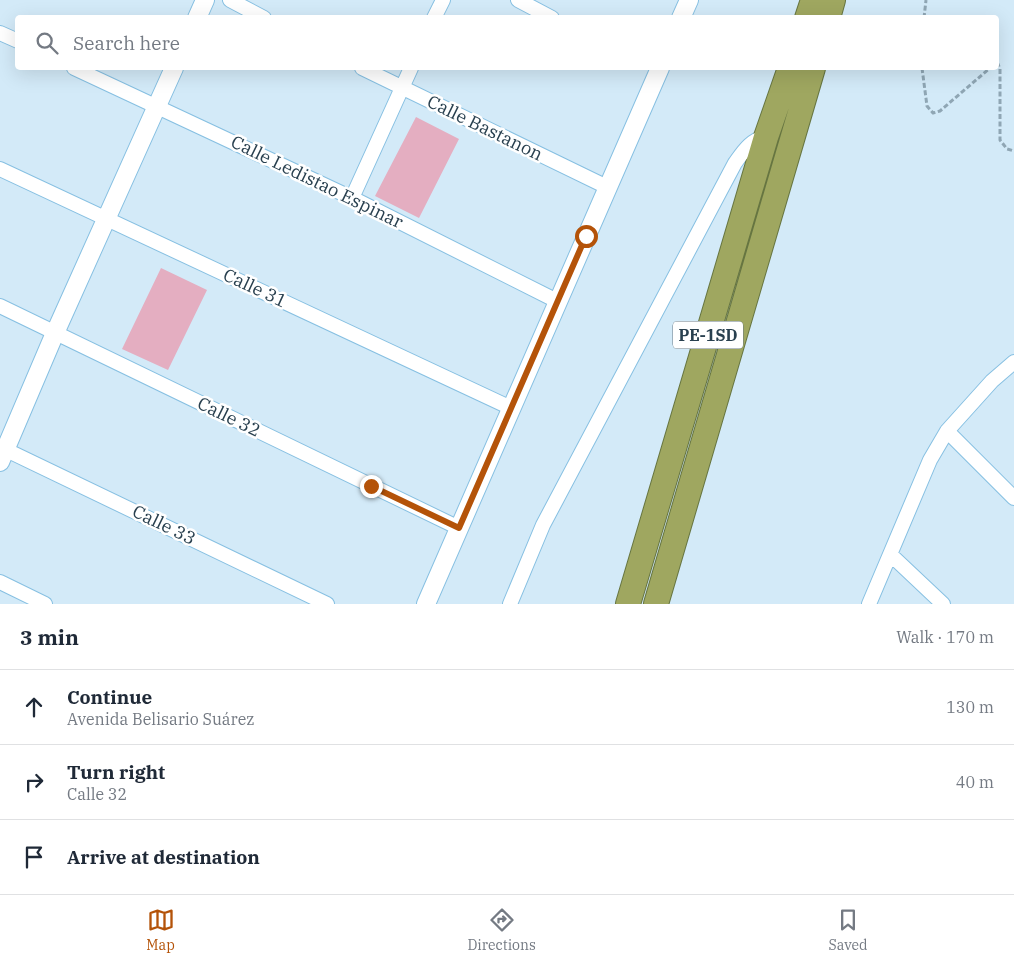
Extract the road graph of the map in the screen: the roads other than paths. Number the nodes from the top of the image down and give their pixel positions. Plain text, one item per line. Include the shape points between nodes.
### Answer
1 (206, 0) edge
2 (230, 0) edge
3 (442, 0) edge
4 (518, 0) edge
5 (689, 0) edge
6 (813, 0) edge
7 (833, 0) edge
8 (199, 15) edge
9 (258, 15) edge
10 (435, 15) edge
11 (546, 15) edge
12 (682, 15) edge
13 (808, 15) edge
14 (829, 15) edge
15 (0, 33) edge
16 (15, 40) edge
17 (78, 70) edge
18 (173, 70) edge
19 (366, 70) edge
20 (410, 70) edge
21 (656, 70) edge
22 (789, 70) edge
23 (812, 70) edge
24 (402, 88) junction
25 (157, 106) junction
26 (766, 137) junction
27 (0, 169) edge
28 (607, 188) junction
29 (352, 198) junction
30 (106, 218) junction
31 (557, 301) junction
32 (0, 306) edge
33 (55, 333) junction
34 (1014, 362) edge
35 (511, 408) junction
36 (947, 431) junction
37 (2, 453) edge
38 (1014, 498) edge
39 (459, 528) junction
40 (891, 555) junction
41 (0, 582) edge
42 (46, 604) edge
43 (327, 604) edge
44 (426, 604) edge
45 (510, 604) edge
46 (628, 604) edge
47 (656, 604) edge
48 (870, 604) edge
49 (943, 604) edge

1 - 8 street
2 - 9 street
3 - 10 street
4 - 11 street
5 - 12 street
6 - 13 highway
7 - 14 highway
15 - 16 street
17 - 25 street, Calle Ledistao Espinar
18 - 25 street
19 - 24 street, Calle Bastanon
20 - 24 street
21 - 28 street
22 - 26 highway, PE-1SD
23 - 47 highway, PE-1SD
24 - 28 street, Calle Bastanon
24 - 29 street
25 - 29 street, Calle Ledistao Espinar
25 - 30 street
26 - 45 street via 754,142 735,163 543,525
26 - 46 highway, PE-1SD
27 - 30 street, Calle 31
28 - 31 street
29 - 31 street, Calle Ledistao Espinar
30 - 33 street
30 - 35 street, Calle 31
31 - 35 street
32 - 33 street, Calle 32
33 - 37 street
33 - 39 street, Calle 32
34 - 36 street via 992,381
35 - 39 street
36 - 38 street
36 - 40 street via 930,460
37 - 43 street, Calle 33
39 - 44 street
40 - 48 street
40 - 49 street
41 - 42 street

